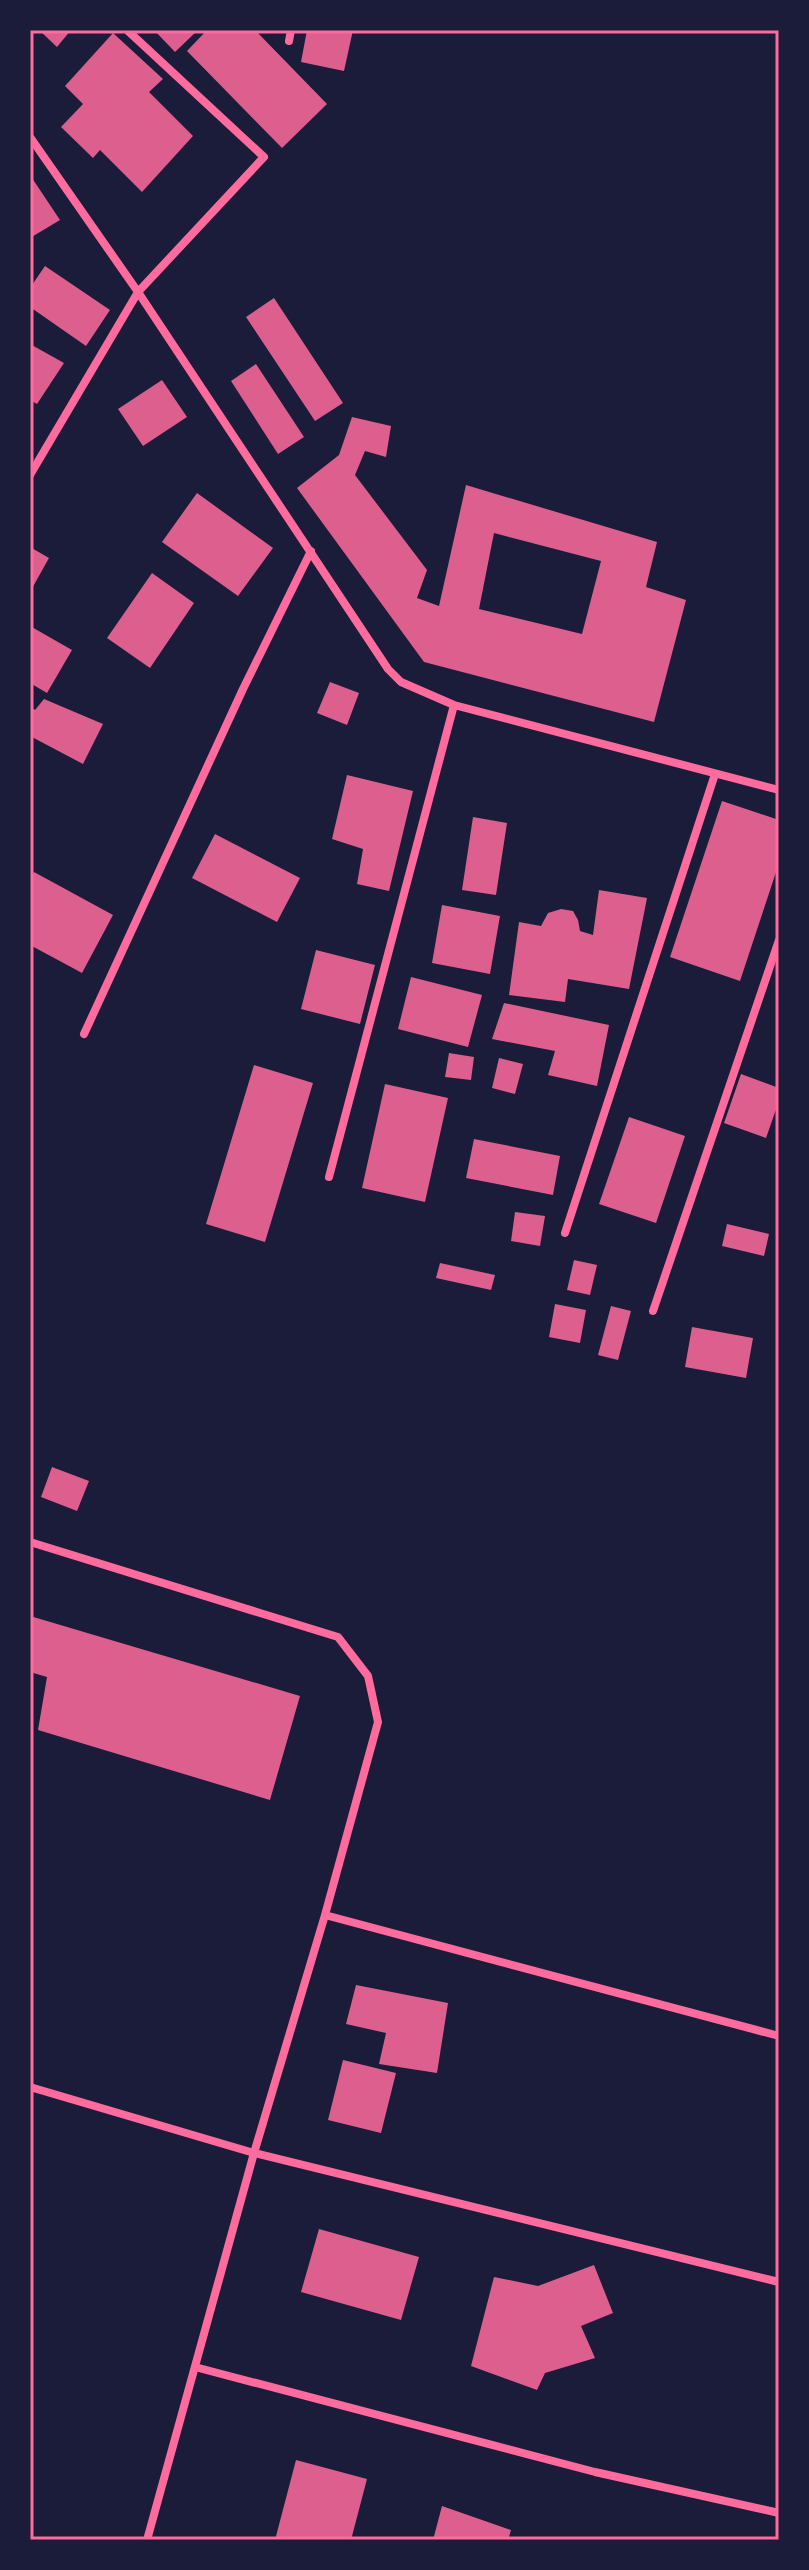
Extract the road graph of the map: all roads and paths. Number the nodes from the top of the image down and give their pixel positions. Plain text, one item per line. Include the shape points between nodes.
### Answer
1 (127, 30) edge
2 (291, 30) edge
3 (289, 41) dead end
4 (30, 137) edge
5 (138, 292) junction
6 (30, 475) edge
7 (311, 551) junction
8 (454, 705) junction
9 (715, 774) junction
10 (779, 790) edge
11 (779, 940) edge
12 (84, 1034) dead end
13 (329, 1177) dead end
14 (565, 1233) dead end
15 (653, 1311) dead end
16 (30, 1542) edge
17 (325, 1915) junction
18 (779, 2036) edge
19 (30, 2087) edge
20 (254, 2153) junction
21 (779, 2282) edge
22 (195, 2367) junction
23 (779, 2513) edge
24 (147, 2540) edge

1 - 5 street via 264,157
2 - 3 street
4 - 5 street
5 - 6 street
5 - 7 street
7 - 8 street via 388,669 401,682
7 - 12 street
8 - 9 street
8 - 13 street
9 - 10 street
9 - 14 street
11 - 15 street
16 - 17 street via 338,1637 368,1676 378,1722
17 - 18 street
17 - 20 street
19 - 20 street
20 - 21 street
20 - 22 street
22 - 23 street via 595,2472
22 - 24 street

